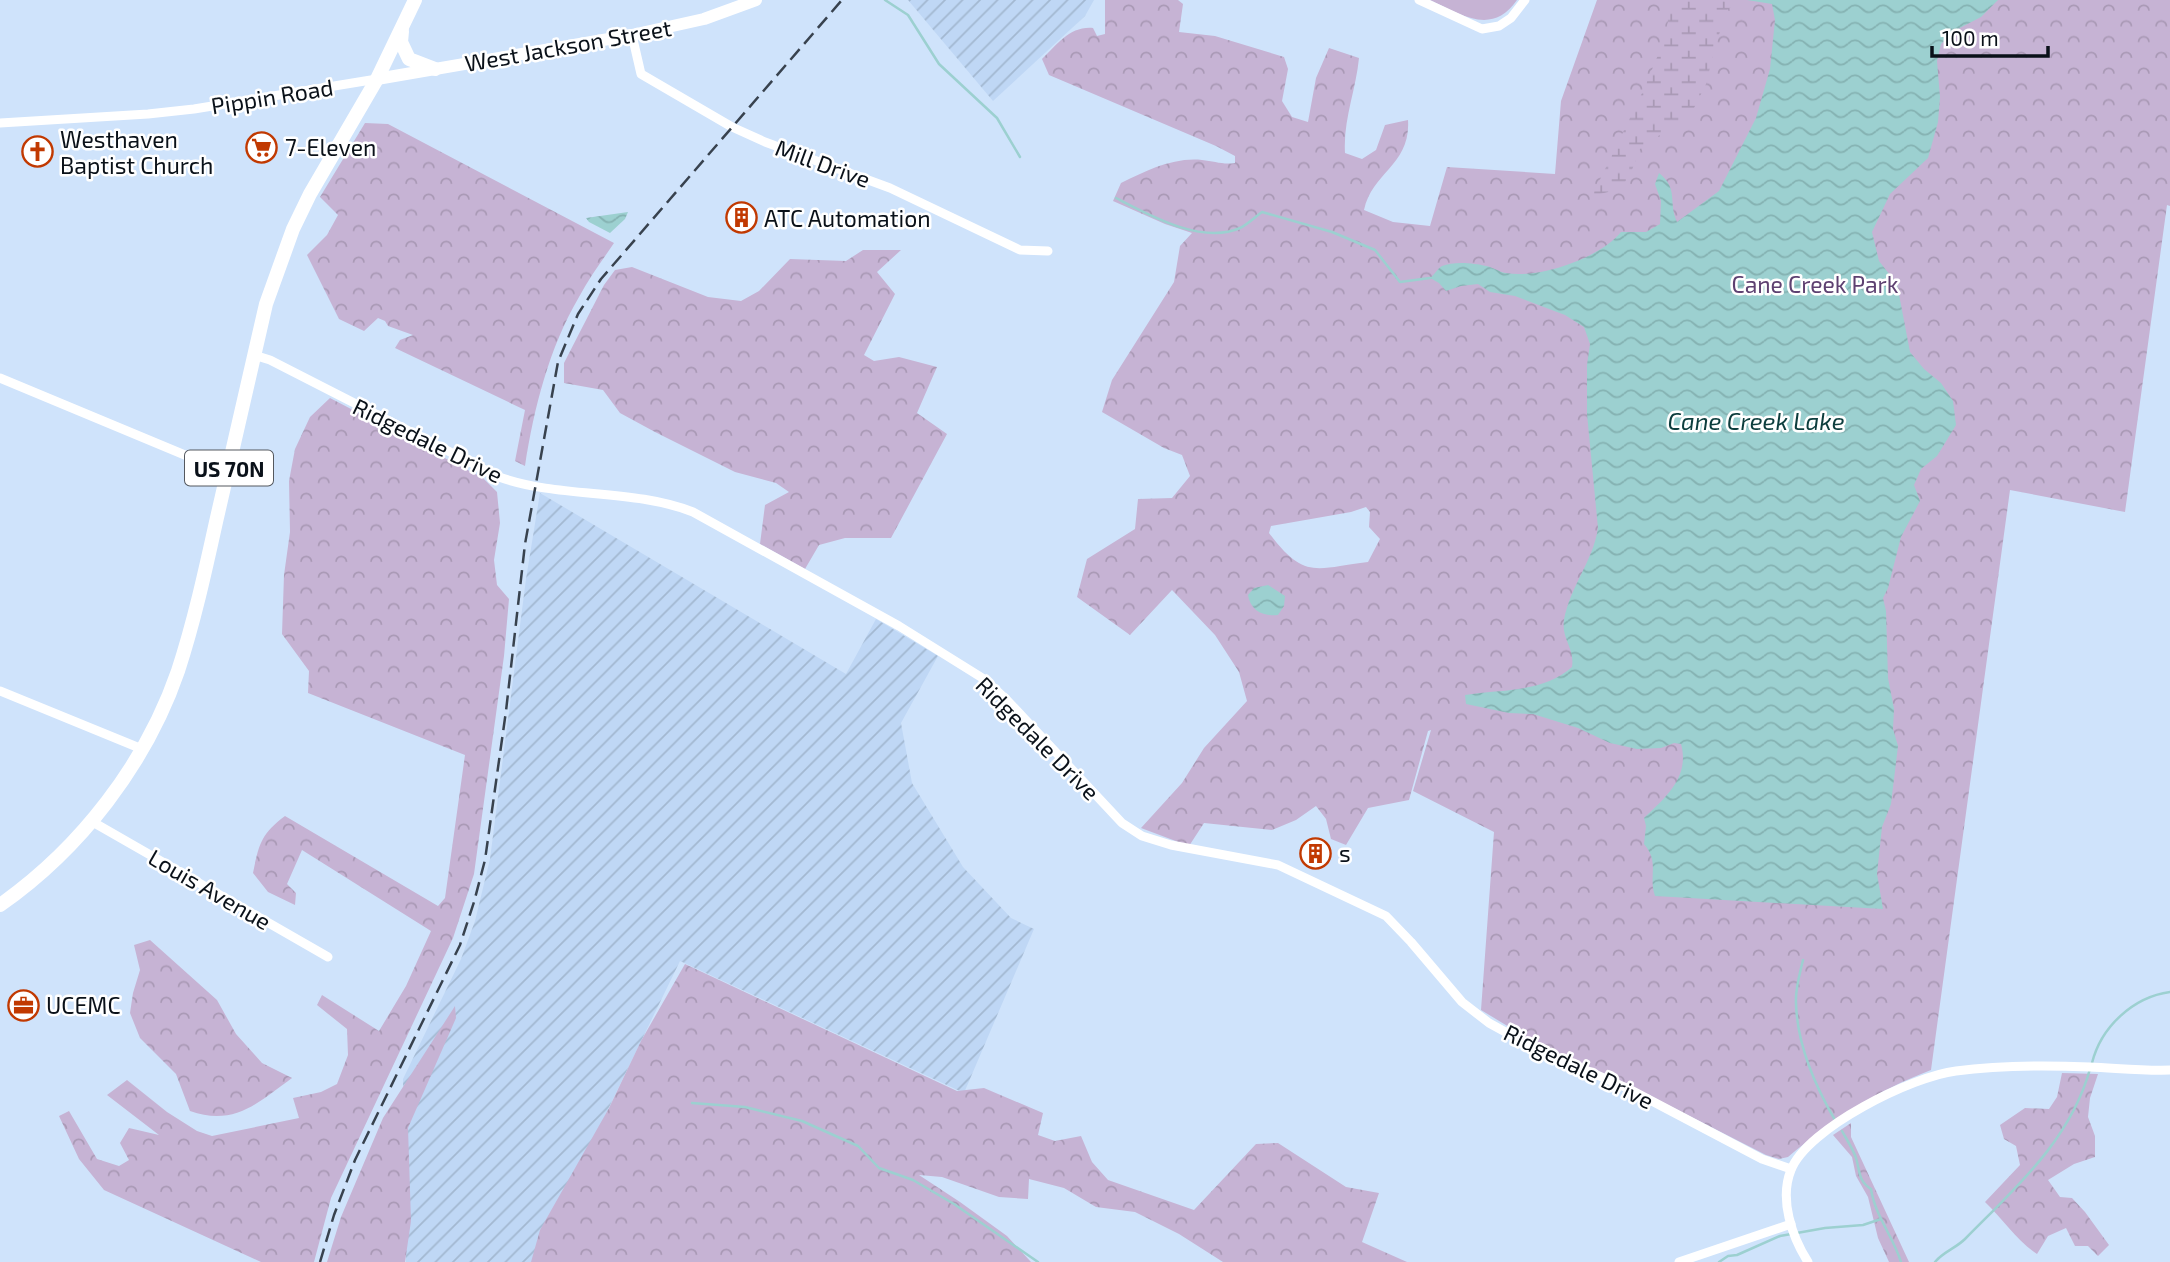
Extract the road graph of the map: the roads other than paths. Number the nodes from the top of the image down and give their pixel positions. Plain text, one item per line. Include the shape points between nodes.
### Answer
1 (415, 0) edge
2 (756, 0) edge
3 (1419, 0) edge
4 (1525, 0) edge
5 (403, 24) junction
6 (632, 35) junction
7 (435, 69) junction
8 (377, 79) junction
9 (0, 123) edge
10 (1048, 251) dead end
11 (254, 355) junction
12 (0, 378) edge
13 (228, 473) junction
14 (0, 691) edge
15 (142, 749) junction
16 (91, 821) junction
17 (0, 905) edge
18 (328, 957) dead end
19 (2170, 1070) edge
20 (1791, 1169) junction
21 (1791, 1224) junction
22 (1679, 1262) edge
23 (1808, 1262) edge

1 - 5 main road, US 70N
2 - 6 street, West Jackson Street via 704,19
3 - 4 street via 1482,29 1511,18
5 - 7 main road via 401,42 409,59
5 - 8 main road, US 70N
6 - 7 street, West Jackson Street
6 - 10 street, Mill Drive via 641,74 732,127 890,188 1020,250
7 - 8 street, West Jackson Street
8 - 9 street, Pippin Road via 194,109
8 - 11 main road, US 70N via 293,229 266,304
11 - 13 main road, US 70N
11 - 20 street, Ridgedale Drive via 499,477 536,487 659,502 693,512 899,626 984,680 1122,823 1142,836 1278,865 1386,916 1462,1002 1489,1023 1762,1159
12 - 13 street
13 - 15 main road, US 70N via 181,661
14 - 15 street
15 - 16 main road, US 70N
16 - 17 main road, US 70N via 53,861
16 - 18 street, Louis Avenue
19 - 20 street via 2061,1066 1953,1071 1909,1083 1859,1109 1805,1150
20 - 21 street via 1787,1201
21 - 22 street
21 - 23 street

